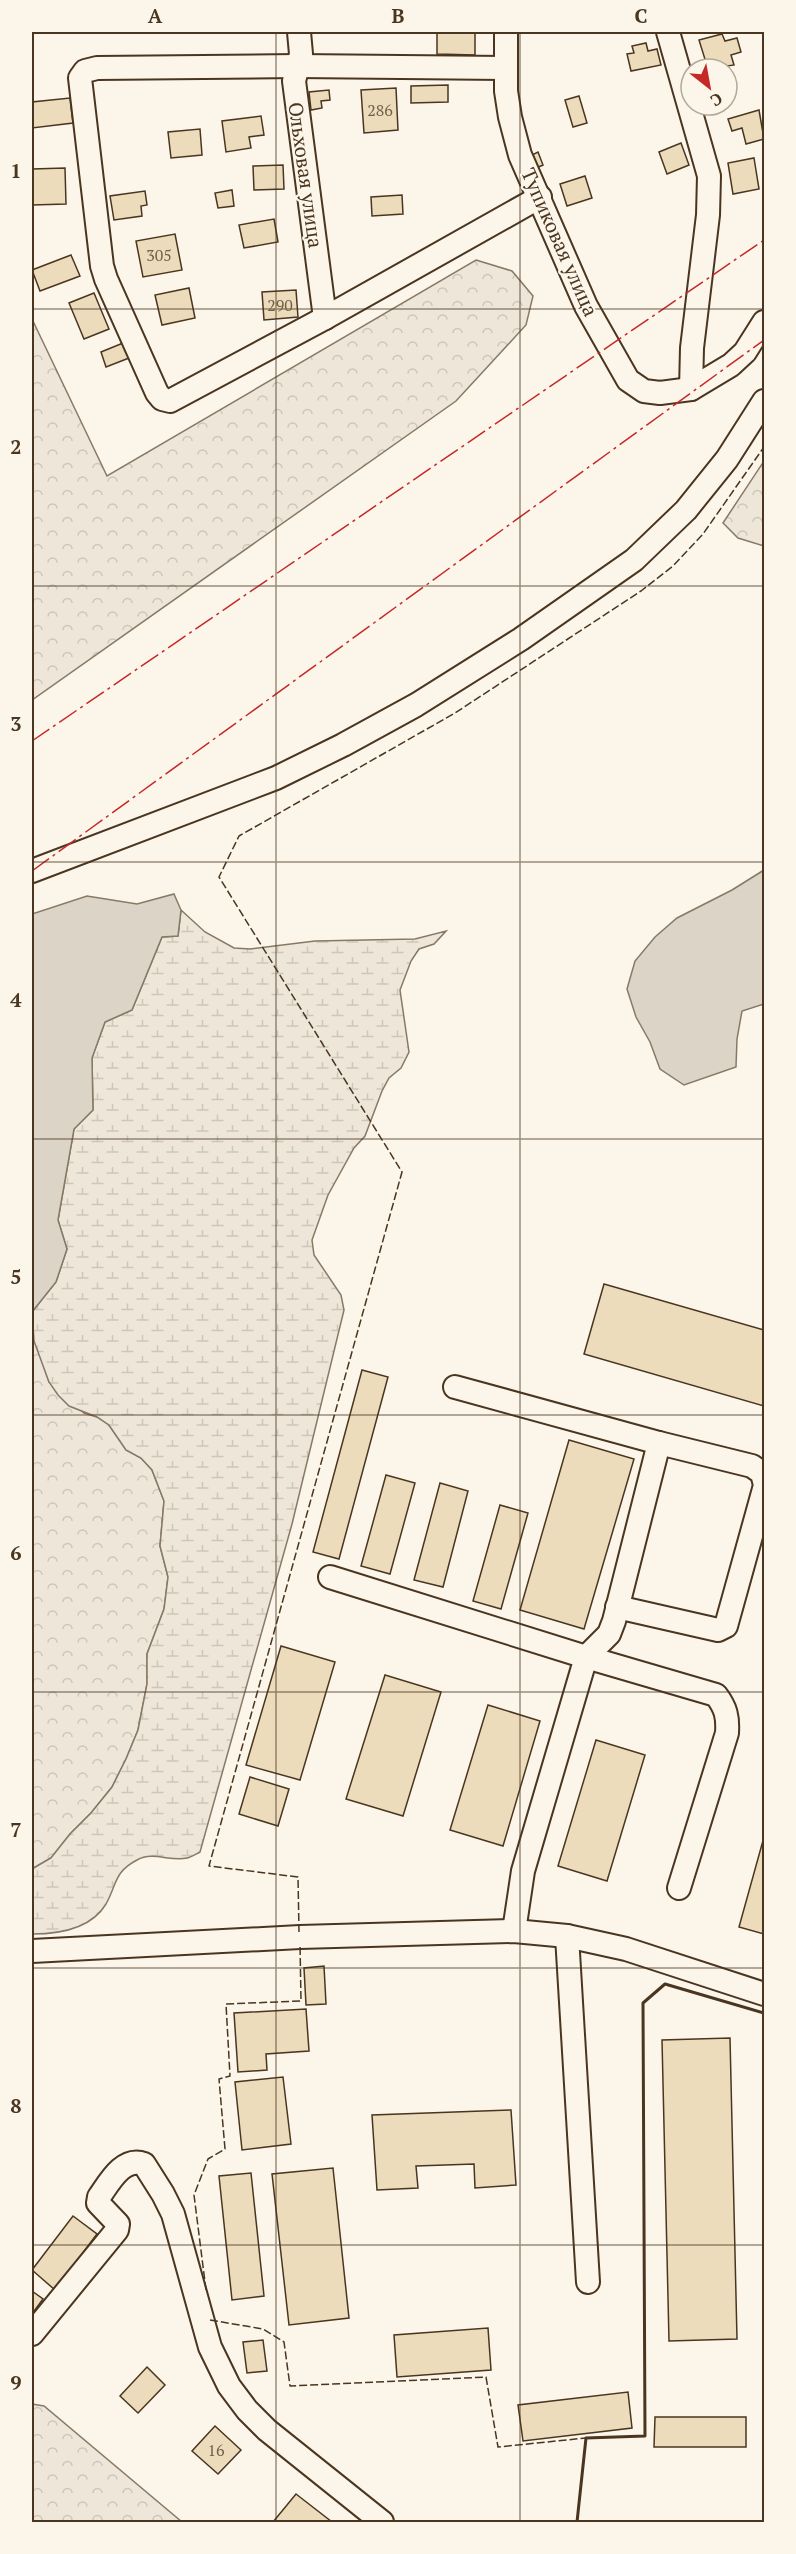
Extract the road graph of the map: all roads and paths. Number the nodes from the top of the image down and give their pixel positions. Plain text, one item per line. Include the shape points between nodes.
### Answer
1 (299, 32) edge
2 (506, 32) edge
3 (668, 32) edge
4 (297, 66) junction
5 (506, 68) junction
6 (540, 197) junction
7 (325, 318) junction
8 (765, 322) edge
9 (690, 389) junction
10 (765, 401) edge
11 (32, 871) edge
12 (454, 1387) dead end
13 (659, 1443) junction
14 (765, 1481) edge
15 (765, 1489) edge
16 (330, 1577) dead end
17 (617, 1606) junction
18 (586, 1657) junction
19 (679, 1888) dead end
20 (514, 1931) junction
21 (567, 1936) junction
22 (32, 1951) edge
23 (765, 1994) edge
24 (588, 2282) dead end
25 (32, 2334) edge
26 (382, 2523) edge

1 - 4 street, Ольховая улица via 301,54
2 - 5 street, Тупиковая улица
3 - 9 street via 709,176
4 - 5 street
4 - 7 street, Ольховая улица via 294,81
4 - 7 street via 97,68 85,71 80,78 102,267 162,399 170,401
5 - 6 street, Тупиковая улица via 507,100 516,139
6 - 7 street
6 - 9 street, Тупиковая улица via 586,306 628,380 644,391
8 - 9 street via 746,352
10 - 11 street via 728,459 686,510 634,560 521,639 343,746 286,773
12 - 13 street
13 - 14 street via 752,1466
13 - 17 street
15 - 17 street via 726,1626 718,1630
16 - 18 street
17 - 18 street via 609,1634
18 - 19 street via 716,1695 725,1707 727,1733
18 - 20 street via 523,1871
20 - 21 street
20 - 22 street
21 - 23 street via 626,1949
21 - 24 street
25 - 26 street via 117,2230 118,2224 98,2203 99,2197 124,2166 144,2164 173,2214 210,2348 230,2386 267,2430

